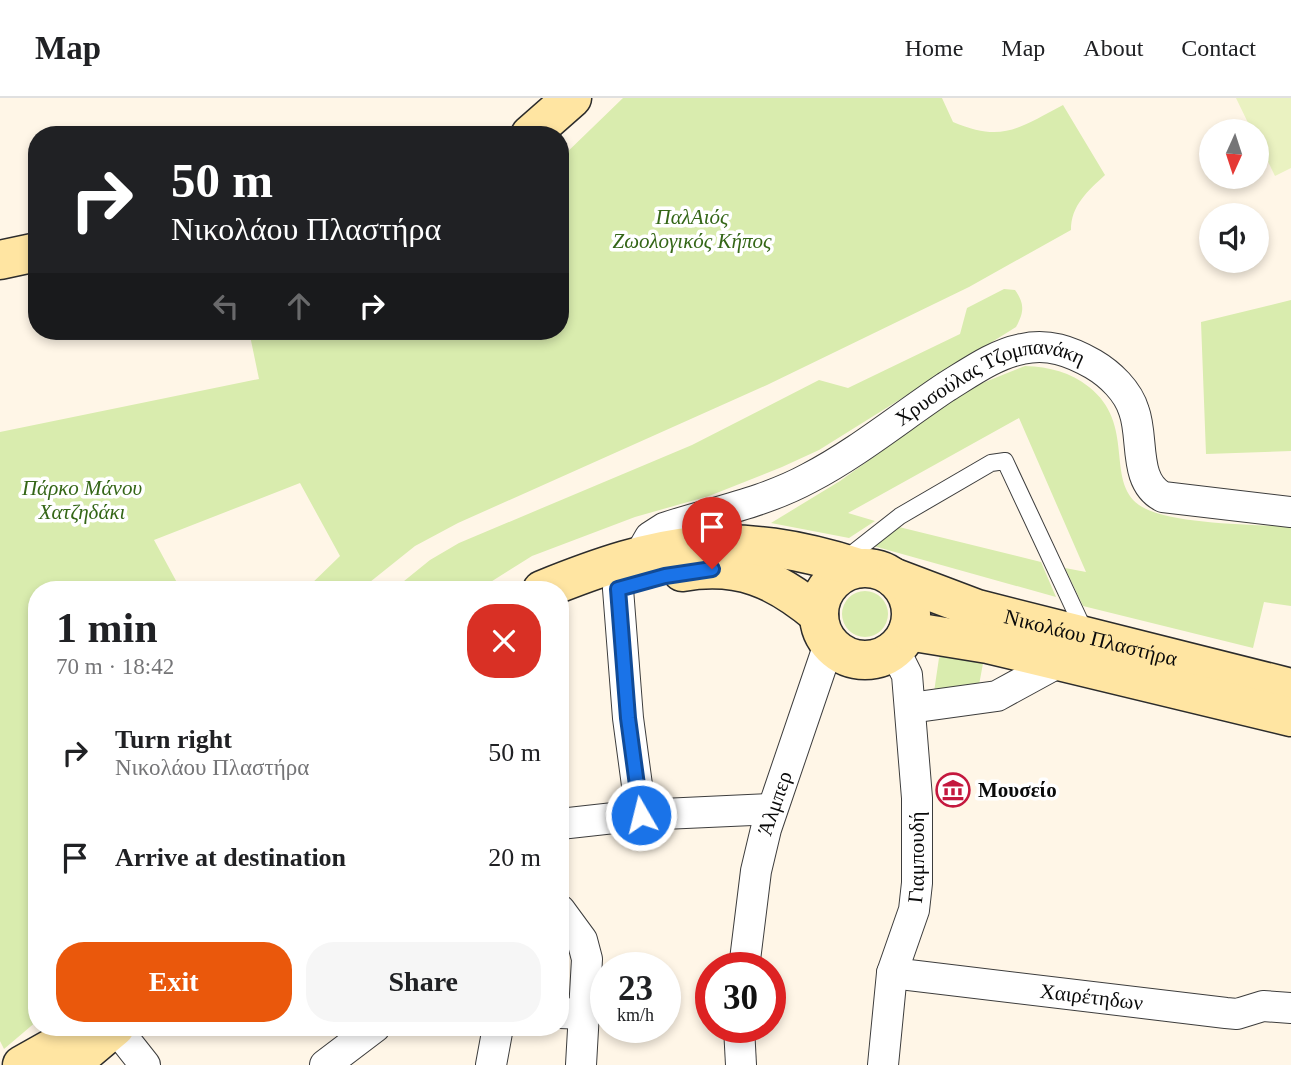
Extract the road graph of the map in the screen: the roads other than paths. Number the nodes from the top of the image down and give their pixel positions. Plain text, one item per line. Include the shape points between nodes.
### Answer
1 (572, 98) edge
2 (540, 126) edge
3 (28, 254) edge
4 (0, 260) edge
5 (1291, 512) edge
6 (639, 556) junction
7 (850, 565) junction
8 (895, 578) junction
9 (568, 581) edge
10 (618, 589) junction
11 (569, 608) edge
12 (824, 629) junction
13 (899, 643) junction
14 (1074, 650) junction
15 (1291, 688) edge
16 (910, 708) junction
17 (1291, 717) edge
18 (772, 809) junction
19 (641, 815) junction
20 (569, 823) edge
21 (569, 924) edge
22 (746, 952) edge
23 (892, 973) junction
24 (1291, 1008) edge
25 (573, 1014) edge
26 (67, 1036) edge
27 (104, 1036) edge
28 (122, 1036) edge
29 (364, 1036) edge
30 (496, 1036) edge
31 (740, 1043) edge
32 (22, 1065) edge
33 (70, 1065) edge
34 (145, 1065) edge
35 (325, 1065) edge
36 (491, 1065) edge
37 (581, 1065) edge
38 (741, 1065) edge
39 (883, 1065) edge

1 - 2 main road
3 - 4 main road
5 - 6 street, Χρυσούλας Τζομπανάκη via 1154,493 1143,472 1135,411 1115,381 1068,351 1030,347 965,375 810,478 655,533
6 - 7 main road via 687,545 745,544
6 - 9 main road
7 - 8 main road
7 - 12 main road via 822,597
7 - 14 lane via 900,516 991,463 1004,461
8 - 13 main road via 911,603
8 - 14 main road, Νικολάου Πλαστήρα
10 - 11 main road
10 - 12 main road via 695,570 750,573 779,584
10 - 19 street
12 - 13 main road via 843,655 856,659 877,659
12 - 18 street, Άλμπερ
13 - 14 main road, Νικολάου Πλαστήρα via 975,641
13 - 16 street, Γιαμπουδή
14 - 15 main road, Νικολάου Πλαστήρα
14 - 16 street via 997,696
14 - 17 main road, Νικολάου Πλαστήρα
16 - 23 street, Γιαμπουδή via 917,883 914,910
18 - 19 street
18 - 22 street, Άλμπερ via 756,871
19 - 20 street
21 - 25 street via 584,946 587,969
23 - 24 street, Χαιρέτηδων via 1237,1014 1263,1006
23 - 39 street, Γιαμπουδή
25 - 37 street
26 - 32 main road
27 - 33 main road
28 - 34 street
29 - 35 street
30 - 36 street
31 - 38 street

